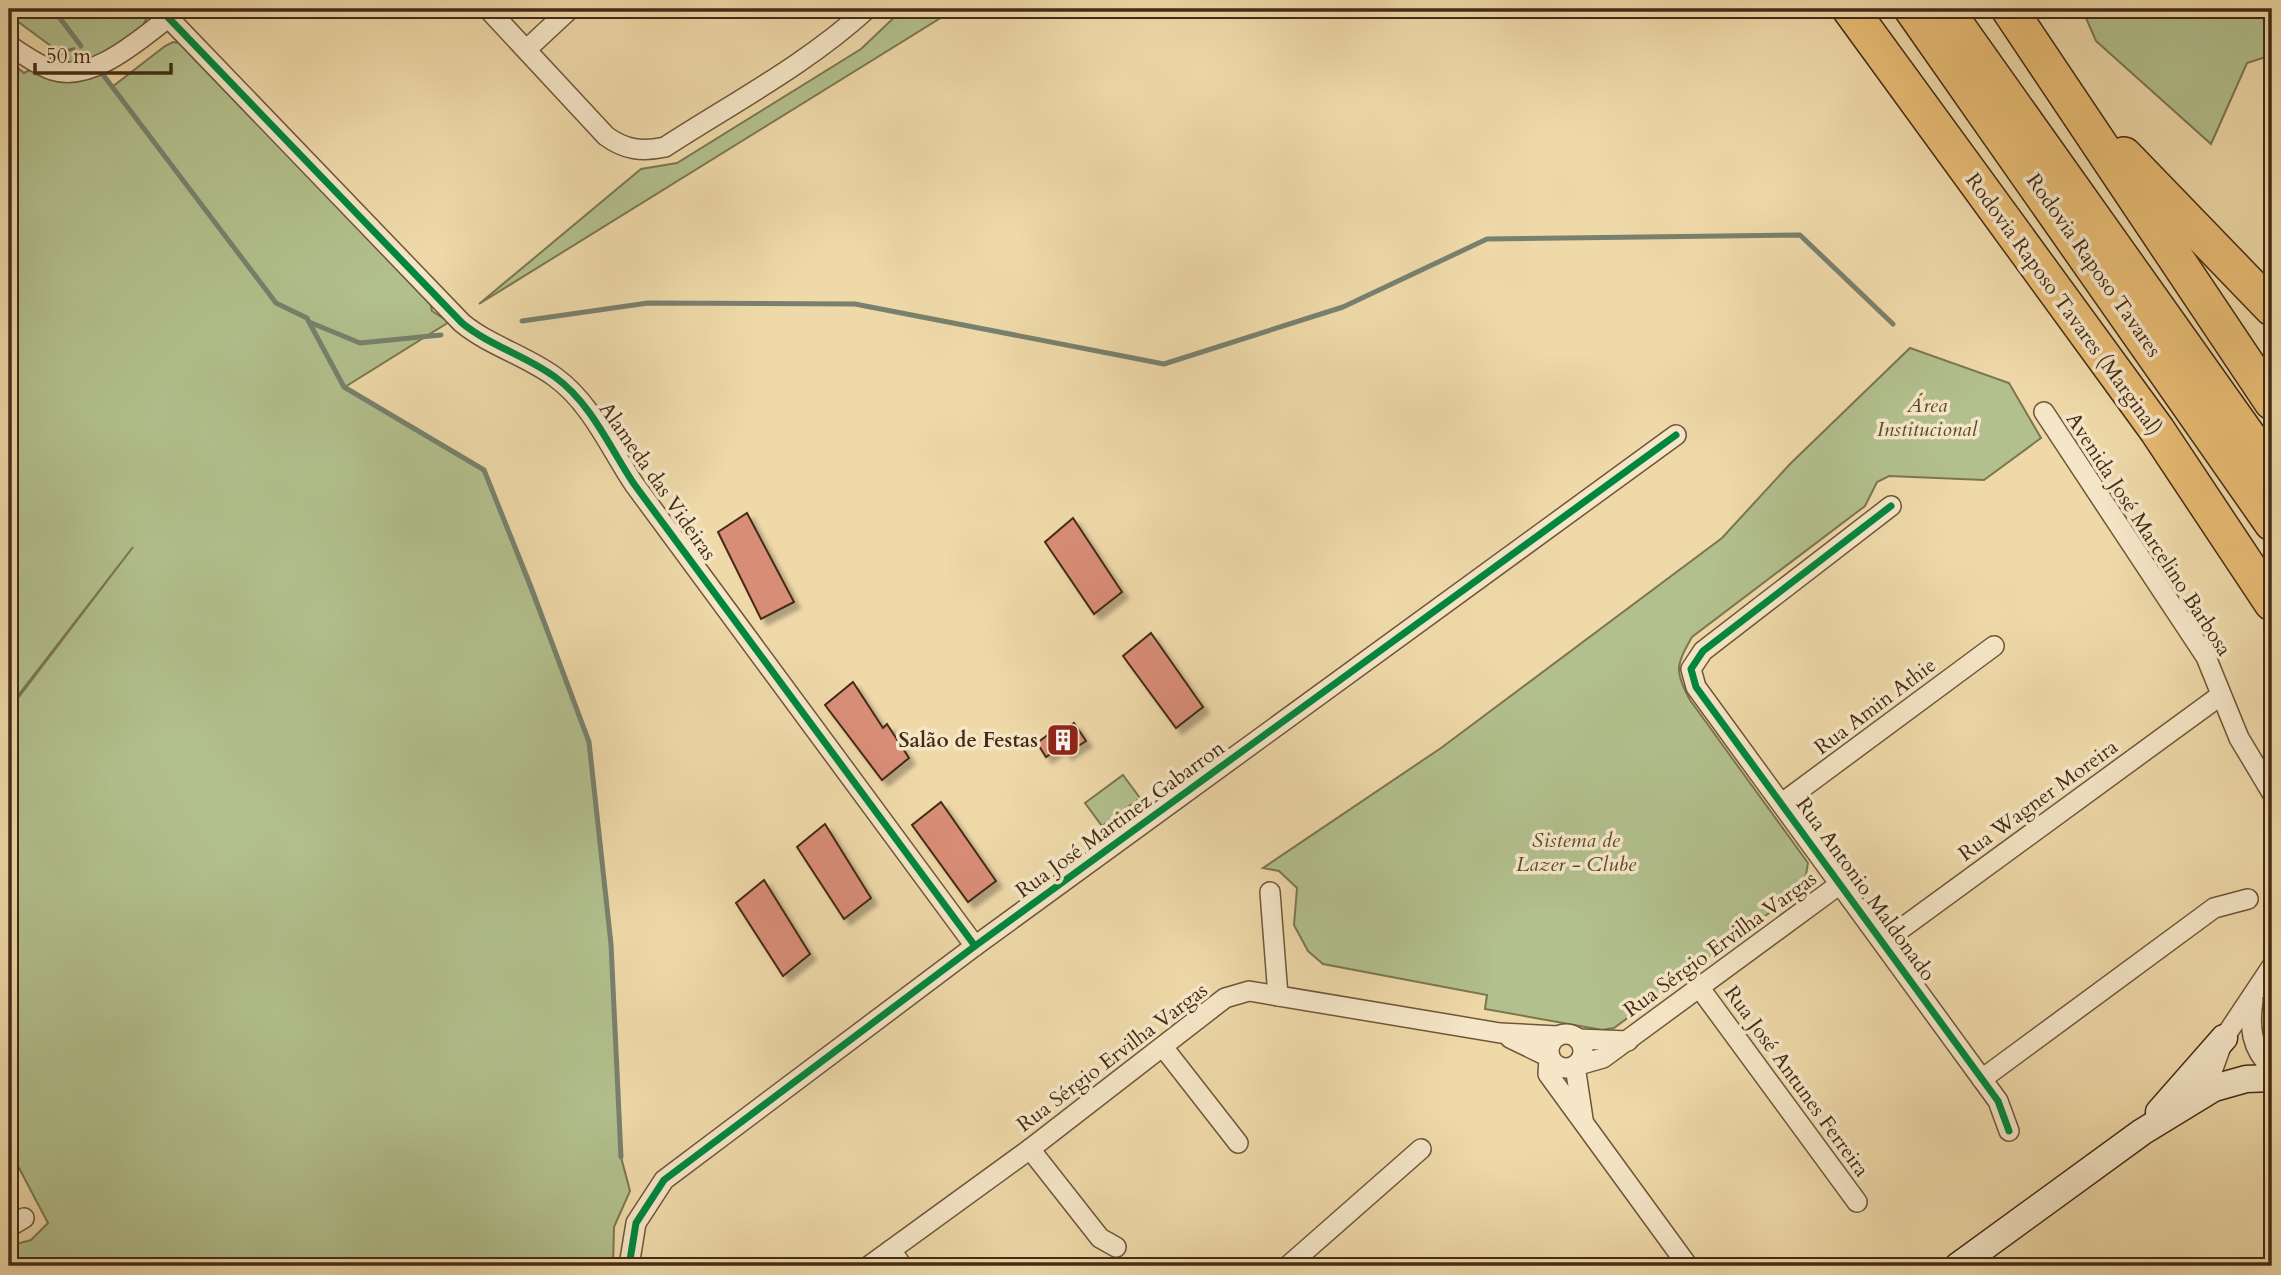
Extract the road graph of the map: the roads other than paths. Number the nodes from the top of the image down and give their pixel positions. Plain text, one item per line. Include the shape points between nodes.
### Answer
1 (488, 9) edge
2 (570, 9) edge
3 (867, 9) edge
4 (1850, 9) edge
5 (1912, 9) edge
6 (2009, 9) edge
7 (164, 13) edge
8 (1950, 15) edge
9 (9, 45) edge
10 (527, 49) junction
11 (2062, 92) junction
12 (2272, 308) edge
13 (2272, 402) edge
14 (2043, 412) dead end
15 (1676, 435) dead end
16 (2272, 470) edge
17 (1891, 506) dead end
18 (2272, 523) edge
19 (2272, 603) edge
20 (1994, 646) dead end
21 (2221, 695) junction
22 (2272, 793) edge
23 (1782, 803) junction
24 (1840, 884) junction
25 (1270, 892) dead end
26 (2248, 899) dead end
27 (1883, 942) junction
28 (975, 946) junction
29 (2272, 966) edge
30 (1699, 987) junction
31 (1278, 996) junction
32 (2254, 996) junction
33 (1500, 1033) junction
34 (1557, 1037) junction
35 (2224, 1038) junction
36 (1578, 1039) junction
37 (1628, 1041) junction
38 (1163, 1047) junction
39 (1549, 1057) junction
40 (1575, 1066) junction
41 (2272, 1069) edge
42 (2272, 1078) edge
43 (1982, 1079) junction
44 (2214, 1088) junction
45 (1583, 1119) junction
46 (2009, 1131) dead end
47 (2142, 1132) junction
48 (1238, 1143) dead end
49 (1030, 1149) junction
50 (1420, 1149) dead end
51 (1857, 1202) dead end
52 (1116, 1247) dead end
53 (896, 1258) edge
54 (629, 1266) edge
55 (869, 1266) edge
56 (1288, 1266) edge
57 (1688, 1266) edge
58 (1958, 1266) edge

1 - 10 street
2 - 10 street
3 - 10 street via 775,77 665,146 644,151 619,146 606,136
4 - 19 highway, Rodovia Raposo Tavares (Marginal) via 2157,430
5 - 18 highway, Rodovia Raposo Tavares
6 - 11 highway
7 - 9 street via 114,59 86,69 54,71
7 - 28 street, Alameda das Videiras via 462,323 480,338 527,359 557,379 589,410 634,484
8 - 16 highway, Rodovia Raposo Tavares
11 - 12 highway
11 - 13 highway
14 - 21 street, Avenida José Marcelino Barbosa via 2206,657
15 - 28 street, Rua José Martinez Gabarron
17 - 23 street, Rua Antonio Maldonado via 1703,651 1691,669 1696,687
20 - 23 street, Rua Amin Athie
21 - 22 street, Avenida José Marcelino Barbosa via 2239,738
21 - 27 street, Rua Wagner Moreira
23 - 24 street, Rua Antonio Maldonado
24 - 27 street, Rua Antonio Maldonado
24 - 30 street, Rua Sérgio Ervilha Vargas
25 - 31 street
26 - 43 street via 2214,908
27 - 43 street, Rua Antonio Maldonado
28 - 54 street, Rua José Martinez Gabarron via 664,1180 636,1223
29 - 32 street
30 - 37 street, Rua Sérgio Ervilha Vargas
30 - 51 street, Rua José Antunes Ferreira
31 - 33 street, Rua Sérgio Ervilha Vargas
31 - 38 street, Rua Sérgio Ervilha Vargas via 1249,991 1225,998
32 - 35 street
32 - 41 street via 2250,1026 2254,1043
33 - 34 street, Rua Sérgio Ervilha Vargas
33 - 39 street, Rua Sérgio Ervilha Vargas
34 - 36 street, Rua Sérgio Ervilha Vargas via 1564,1034
34 - 39 street via 1551,1042
35 - 44 street via 2210,1077
35 - 47 main road
36 - 37 street, Rua Sérgio Ervilha Vargas
36 - 40 street via 1583,1053
37 - 40 street, Rua Sérgio Ervilha Vargas via 1603,1058
38 - 48 street
38 - 49 street, Rua Sérgio Ervilha Vargas
39 - 40 street, Rua Sérgio Ervilha Vargas via 1560,1067
39 - 45 street via 1548,1074
40 - 45 street
42 - 44 main road
43 - 46 street, Rua Antonio Maldonado via 1998,1101
44 - 47 main road
45 - 57 street
47 - 58 main road
49 - 52 street via 1100,1238
49 - 53 street, Rua Sérgio Ervilha Vargas
50 - 56 street
53 - 55 street, Rua Sérgio Ervilha Vargas

